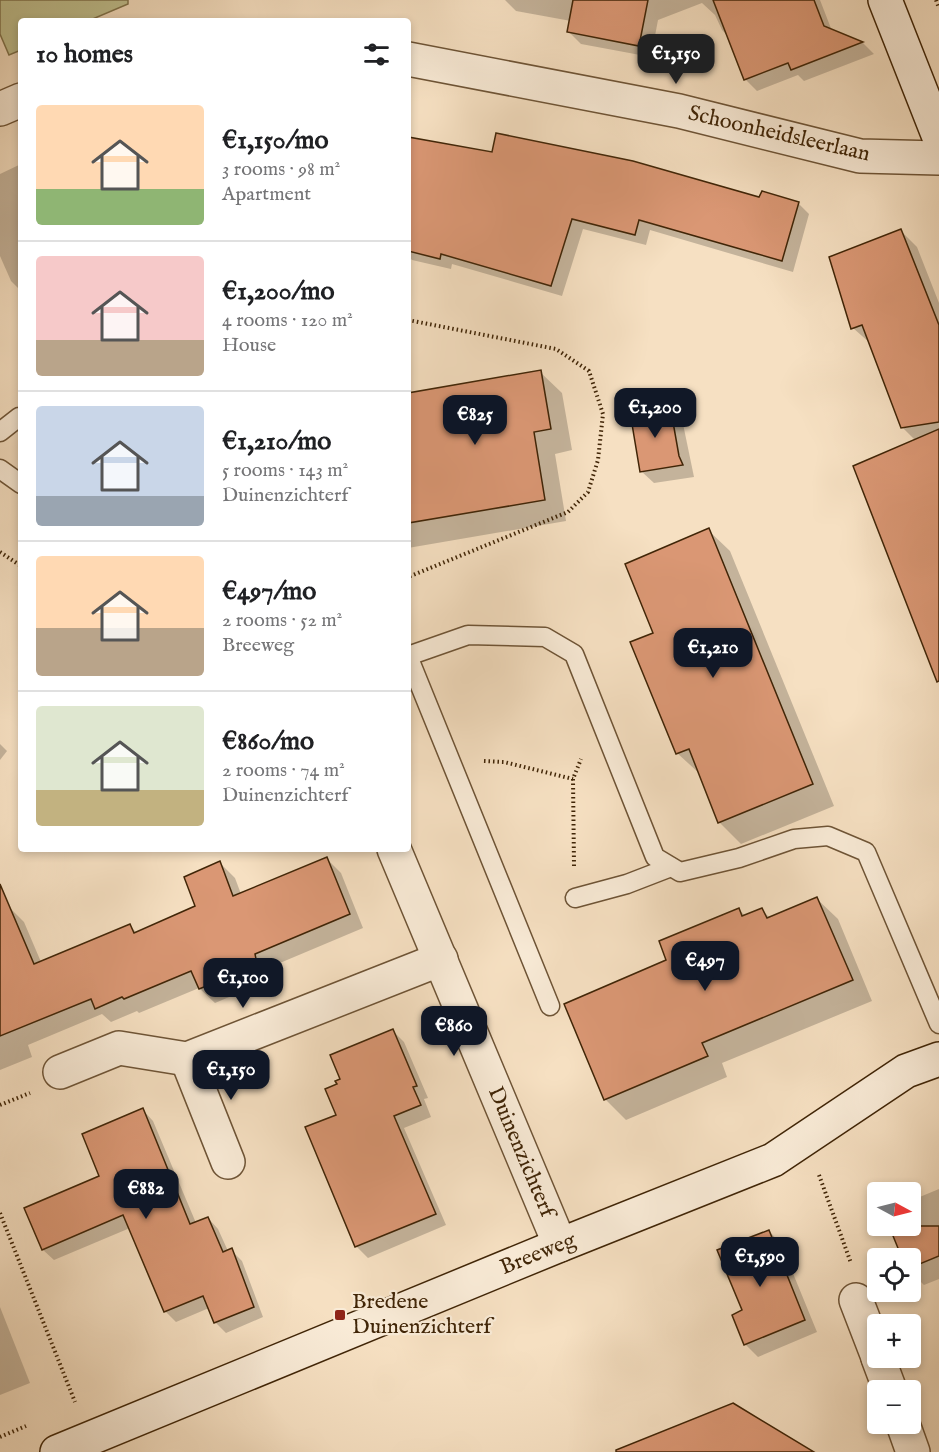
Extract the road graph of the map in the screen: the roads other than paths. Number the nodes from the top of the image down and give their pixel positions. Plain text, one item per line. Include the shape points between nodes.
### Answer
1 (885, 0) edge
2 (411, 60) edge
3 (18, 101) edge
4 (0, 109) edge
5 (939, 137) edge
6 (939, 158) edge
7 (18, 418) edge
8 (0, 432) edge
9 (0, 470) edge
10 (18, 482) edge
11 (411, 655) edge
12 (411, 663) edge
13 (395, 852) edge
14 (671, 867) junction
15 (575, 897) road end
16 (441, 959) junction
17 (550, 1006) dead end
18 (939, 1024) edge
19 (188, 1059) junction
20 (939, 1059) edge
21 (60, 1072) dead end
22 (228, 1162) dead end
23 (560, 1245) junction
24 (856, 1300) road end
25 (867, 1328) edge
26 (907, 1434) edge
27 (57, 1452) edge
28 (913, 1452) edge

1 - 5 street
2 - 6 street, Schoonheidsleerlaan via 679,111 860,156
3 - 4 street
7 - 8 lane
9 - 10 lane
11 - 14 lane via 468,635 545,637 574,654 655,857
12 - 17 lane
13 - 16 street, Duinenzichterf
14 - 15 lane via 627,884
14 - 18 lane via 680,872 794,839 828,836 866,852
16 - 19 street
16 - 23 street, Duinenzichterf
19 - 21 street via 119,1048
19 - 22 street
20 - 23 street, Breeweg via 906,1071 773,1160
23 - 27 street, Breeweg
24 - 25 street
26 - 28 street

